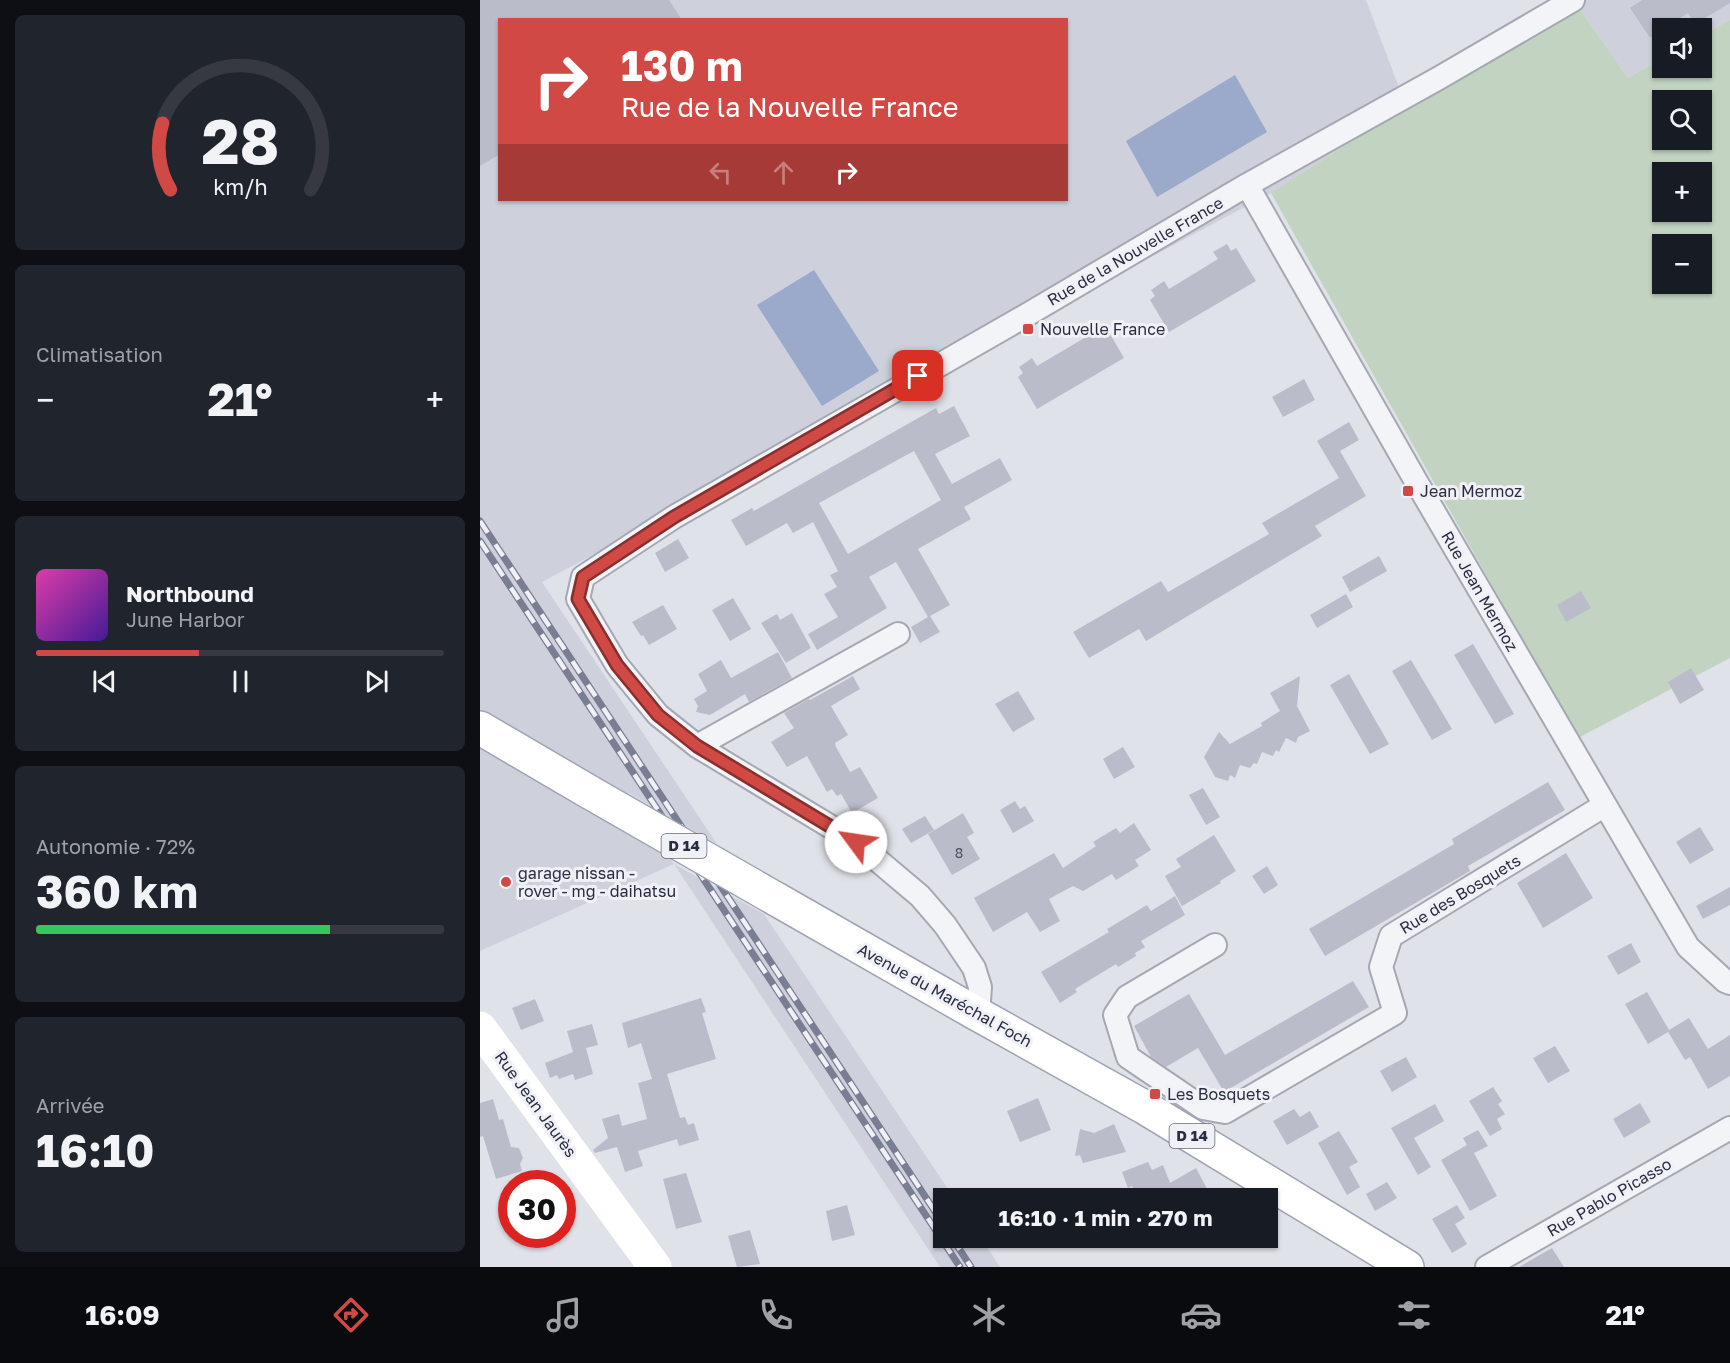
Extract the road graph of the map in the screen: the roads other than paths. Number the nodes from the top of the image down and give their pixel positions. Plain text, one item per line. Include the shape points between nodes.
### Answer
1 (1572, 0) edge
2 (1247, 185) junction
3 (898, 634) dead end
4 (480, 728) edge
5 (697, 746) junction
6 (1605, 805) junction
7 (1215, 945) dead end
8 (1730, 983) edge
9 (972, 1011) junction
10 (480, 1028) edge
11 (1730, 1128) edge
12 (655, 1267) edge
13 (1407, 1267) edge
14 (1487, 1267) edge

1 - 2 street, Rue de la Nouvelle France
2 - 5 street, Rue de la Nouvelle France via 674,517 583,577 578,599 617,665 658,715
2 - 6 street, Rue Jean Mermoz
3 - 5 street
4 - 9 main road, Avenue du Maréchal Foch / D 14, bridge
5 - 9 street, Rue de la Nouvelle France via 856,842 920,896 974,968 980,987 979,1001
6 - 7 street, Rue des Bosquets via 1391,936 1381,967 1395,1013 1225,1112 1203,1108 1128,1057 1115,1016 1127,998
6 - 8 street, Rue Jean Mermoz via 1688,947
9 - 13 main road, Avenue du Maréchal Foch / D 14 via 1144,1107
10 - 12 main road, Rue Jean Jaurès
11 - 14 street, Rue Pablo Picasso

